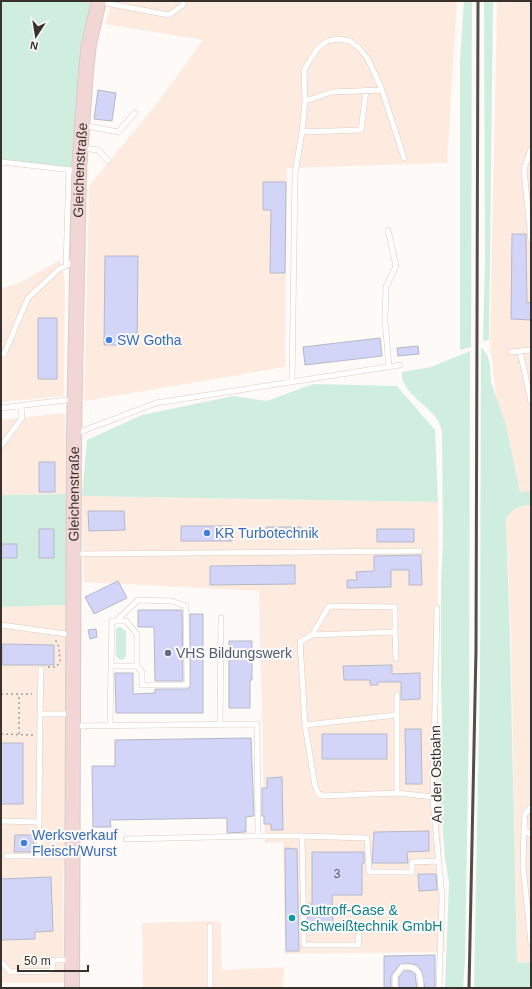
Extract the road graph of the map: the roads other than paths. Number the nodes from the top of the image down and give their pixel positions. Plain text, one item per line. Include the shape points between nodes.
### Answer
1 (99, 1) edge
2 (184, 1) edge
3 (125, 4) edge
4 (366, 90) junction
5 (382, 90) junction
6 (305, 101) junction
7 (135, 113) dead end
8 (81, 125) junction
9 (302, 132) junction
10 (80, 148) junction
11 (531, 149) edge
12 (404, 158) dead end
13 (108, 161) dead end
14 (1, 162) edge
15 (74, 170) junction
16 (388, 230) dead end
17 (531, 241) edge
18 (71, 263) junction
19 (531, 350) edge
20 (520, 351) junction
21 (511, 352) dead end
22 (1, 354) edge
23 (400, 366) dead end
24 (389, 367) junction
25 (292, 382) junction
26 (75, 398) junction
27 (531, 402) edge
28 (21, 405) junction
29 (1, 408) edge
30 (74, 434) junction
31 (1, 446) edge
32 (420, 551) dead end
33 (74, 554) junction
34 (436, 608) dead end
35 (221, 618) dead end
36 (116, 621) junction
37 (1, 625) edge
38 (395, 632) junction
39 (74, 635) junction
40 (312, 635) junction
41 (396, 659) dead end
42 (111, 666) junction
43 (137, 666) junction
44 (41, 670) road end
45 (397, 695) dead end
46 (40, 714) junction
47 (397, 715) junction
48 (74, 720) junction
49 (220, 724) junction
50 (110, 725) junction
51 (305, 725) junction
52 (397, 793) junction
53 (434, 797) junction
54 (531, 807) edge
55 (1, 821) edge
56 (39, 822) junction
57 (524, 829) junction
58 (531, 835) edge
59 (258, 836) junction
60 (302, 836) junction
61 (126, 839) dead end
62 (6, 856) dead end
63 (39, 856) junction
64 (73, 856) junction
65 (439, 861) junction
66 (210, 926) dead end
67 (304, 929) junction
68 (531, 943) edge
69 (72, 960) junction
70 (1, 963) edge
71 (72, 988) edge
72 (210, 988) edge
73 (395, 988) edge
74 (421, 988) edge
75 (439, 988) edge

1 - 3 lane
1 - 8 street, Gleichenstraße via 89,44
2 - 3 lane via 183,5 169,14
4 - 5 lane
4 - 6 lane via 332,92
4 - 9 lane via 361,130
5 - 6 lane via 360,48 350,41 338,39 327,41 317,49 304,70
5 - 12 lane
6 - 9 lane
7 - 8 lane via 118,132
8 - 10 street, Gleichenstraße
9 - 25 lane via 295,173
10 - 13 lane via 98,150
10 - 15 street, Gleichenstraße
11 - 17 lane via 524,169
14 - 15 lane
15 - 18 street, Gleichenstraße
16 - 24 lane via 396,266 386,287 385,320
18 - 22 lane via 58,269 28,298 4,354
18 - 26 street, Gleichenstraße
19 - 20 lane
20 - 21 lane
20 - 27 lane
23 - 24 lane
24 - 25 lane
25 - 30 lane via 156,403
26 - 28 lane
26 - 30 street, Gleichenstraße
28 - 29 lane
28 - 31 lane via 22,418
30 - 33 street, Gleichenstraße
32 - 33 lane
33 - 39 street, Gleichenstraße
34 - 53 lane, An der Ostbahn
35 - 49 lane
36 - 42 lane via 112,621
36 - 43 lane via 126,621 137,634
36 - 43 lane via 138,600 172,601 186,606 187,685 142,685 142,672
37 - 39 lane
38 - 40 lane
38 - 40 lane via 394,607 329,606
38 - 41 lane
39 - 48 street, Gleichenstraße
40 - 51 lane via 300,642
42 - 43 lane
42 - 50 lane
44 - 46 lane
45 - 47 lane
46 - 48 lane
46 - 56 lane
47 - 51 lane
47 - 52 lane
48 - 50 lane
48 - 64 street, Gleichenstraße
49 - 50 lane
49 - 59 lane via 257,724
51 - 52 lane via 315,786 323,796
52 - 53 lane
53 - 65 lane, An der Ostbahn
54 - 57 lane via 525,814
55 - 56 lane
56 - 63 lane
57 - 58 lane
57 - 68 lane via 523,866
59 - 60 lane
59 - 61 lane
60 - 65 lane via 367,838 370,872 412,872 412,862
60 - 67 lane
62 - 63 lane
63 - 64 lane
64 - 69 street, Gleichenstraße
65 - 75 lane, An der Ostbahn via 442,897
66 - 72 lane
67 - 67 lane via 304,946 359,945 358,928
69 - 70 lane via 53,960 52,971 10,972
69 - 71 street, Gleichenstraße
73 - 74 lane via 395,976 402,967 408,966 419,971

